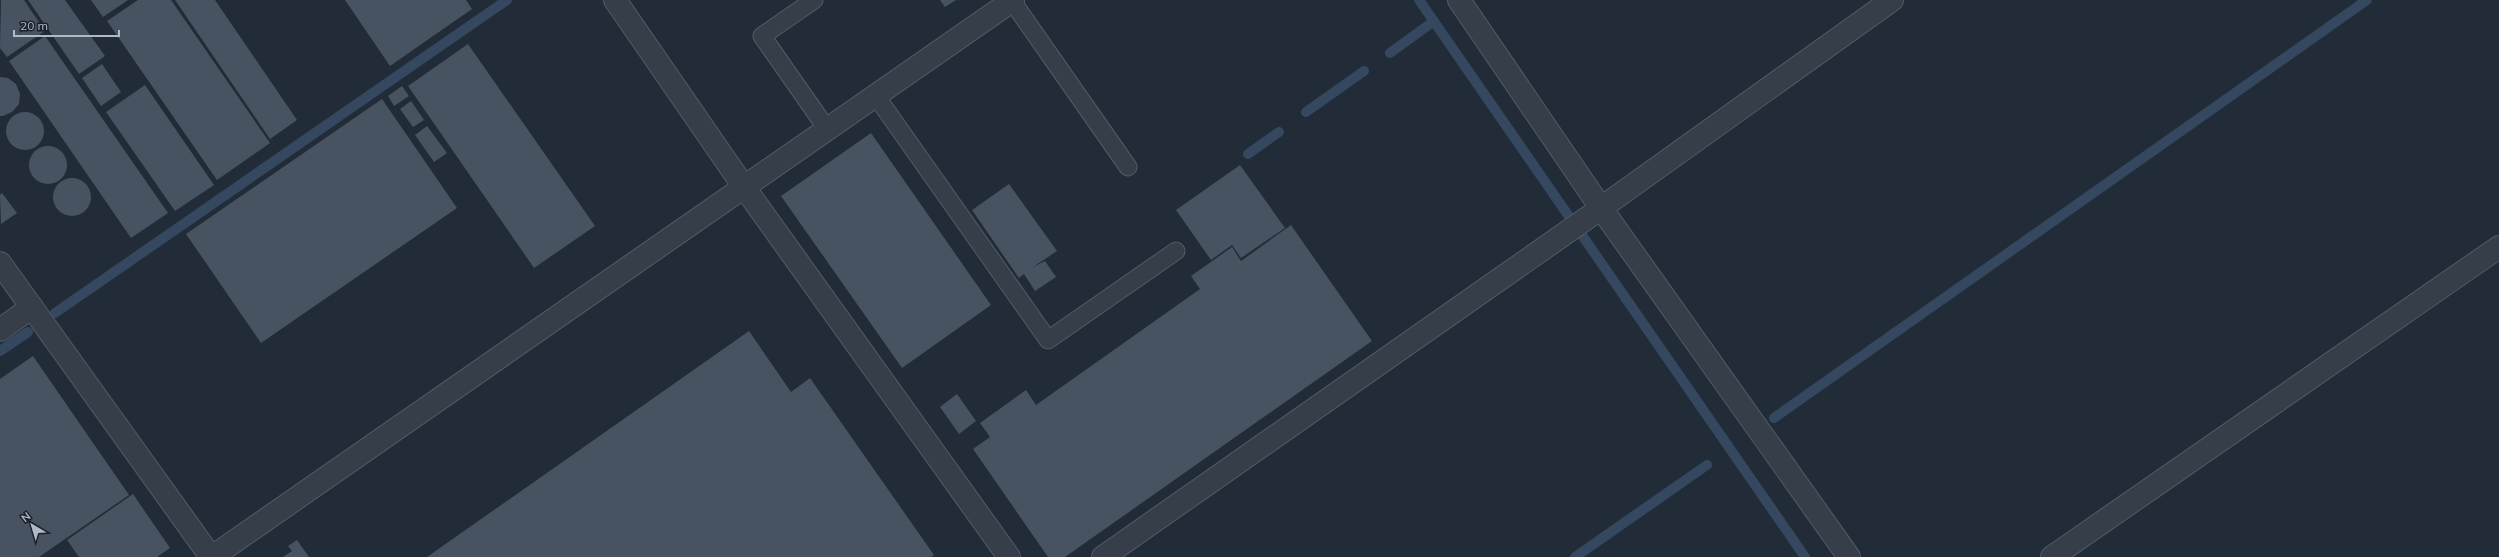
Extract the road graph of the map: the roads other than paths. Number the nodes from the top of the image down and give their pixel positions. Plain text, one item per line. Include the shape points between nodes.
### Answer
1 (615, 0) edge
2 (814, 0) edge
3 (1012, 0) edge
4 (1459, 0) edge
5 (1892, 0) edge
6 (876, 96) junction
7 (827, 130) junction
8 (1128, 167) dead end
9 (744, 187) junction
10 (1595, 212) junction
11 (2499, 247) edge
12 (1176, 251) dead end
13 (0, 263) edge
14 (32, 307) junction
15 (0, 330) edge
16 (212, 557) edge
17 (1009, 557) edge
18 (1103, 557) edge
19 (1849, 557) edge
20 (2052, 557) edge

1 - 9 street
2 - 7 lane via 762,36
3 - 6 street
3 - 8 lane
4 - 10 street
5 - 10 street
6 - 7 street
6 - 12 lane via 1048,340
7 - 9 street
9 - 16 street
9 - 17 street
10 - 18 street
10 - 19 street
11 - 20 street
13 - 14 street
14 - 15 street
14 - 16 street

